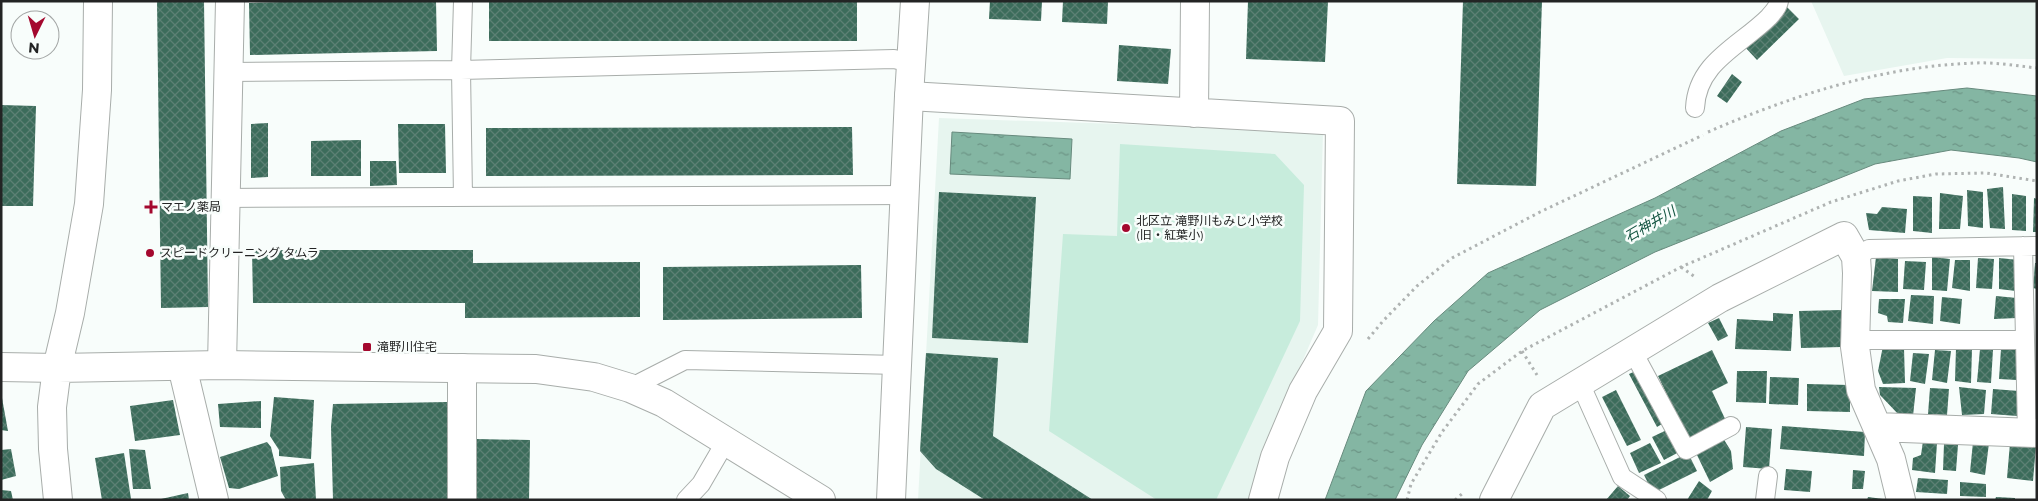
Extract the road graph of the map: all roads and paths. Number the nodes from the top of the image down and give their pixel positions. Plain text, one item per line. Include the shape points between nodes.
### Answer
1 (98, 1) edge
2 (230, 1) edge
3 (463, 1) edge
4 (915, 1) edge
5 (1195, 1) edge
6 (1779, 1) edge
7 (911, 63) junction
8 (2037, 68) edge
9 (461, 70) junction
10 (228, 72) junction
11 (909, 96) junction
12 (1695, 108) dead end
13 (1194, 113) junction
14 (2037, 181) edge
15 (906, 195) junction
16 (463, 197) junction
17 (225, 198) junction
18 (1839, 199) junction
19 (1842, 204) dead end
20 (2030, 246) edge
21 (1856, 257) junction
22 (1368, 340) dead end
23 (1855, 340) junction
24 (2025, 340) junction
25 (1632, 350) junction
26 (1522, 351) junction
27 (222, 365) junction
28 (898, 365) junction
29 (182, 366) junction
30 (1, 367) edge
31 (57, 368) junction
32 (462, 368) junction
33 (1538, 377) dead end
34 (1580, 383) junction
35 (630, 388) junction
36 (1731, 426) dead end
37 (1877, 427) junction
38 (2032, 433) edge
39 (726, 441) junction
40 (1768, 476) dead end
41 (58, 500) edge
42 (214, 500) edge
43 (462, 500) edge
44 (686, 500) edge
45 (821, 500) edge
46 (892, 500) edge
47 (1263, 500) edge
48 (1407, 500) edge
49 (1494, 500) edge
50 (1657, 500) edge
51 (1765, 500) edge
52 (1901, 500) edge

1 - 31 street via 97,90 89,204
2 - 10 street
3 - 9 lane
4 - 7 street
5 - 13 street
6 - 12 lane via 1778,7 1763,22 1710,66 1696,94
7 - 9 lane via 894,59
7 - 11 street
8 - 22 path via 1978,63 1914,68 1847,82 1762,109 1656,156 1452,258 1417,286
9 - 10 lane
9 - 16 lane
10 - 17 street
11 - 13 street
11 - 15 street
13 - 47 street via 1340,121 1338,330 1303,391 1275,457
14 - 18 path via 1986,173 1936,174 1898,181
15 - 16 lane
15 - 28 street
16 - 17 lane
17 - 27 street
18 - 19 path
18 - 26 path via 1681,267
20 - 21 lane via 1869,248
20 - 24 lane
21 - 23 street
21 - 25 street via 1844,236 1720,298
23 - 24 lane
23 - 37 street via 1861,390
24 - 38 lane
25 - 34 street
25 - 36 lane via 1686,450
26 - 33 path
26 - 48 path via 1478,384 1442,432 1411,484
27 - 29 street
27 - 32 street
28 - 35 lane via 685,360
28 - 46 street
29 - 31 street
29 - 42 street
30 - 31 street
31 - 41 street via 52,407
32 - 35 street via 563,372
32 - 43 street
34 - 49 street via 1542,406
34 - 50 lane via 1622,477
35 - 39 street via 664,403
37 - 38 street
37 - 52 street via 1891,459
39 - 44 lane via 701,484
39 - 45 street
40 - 51 lane

